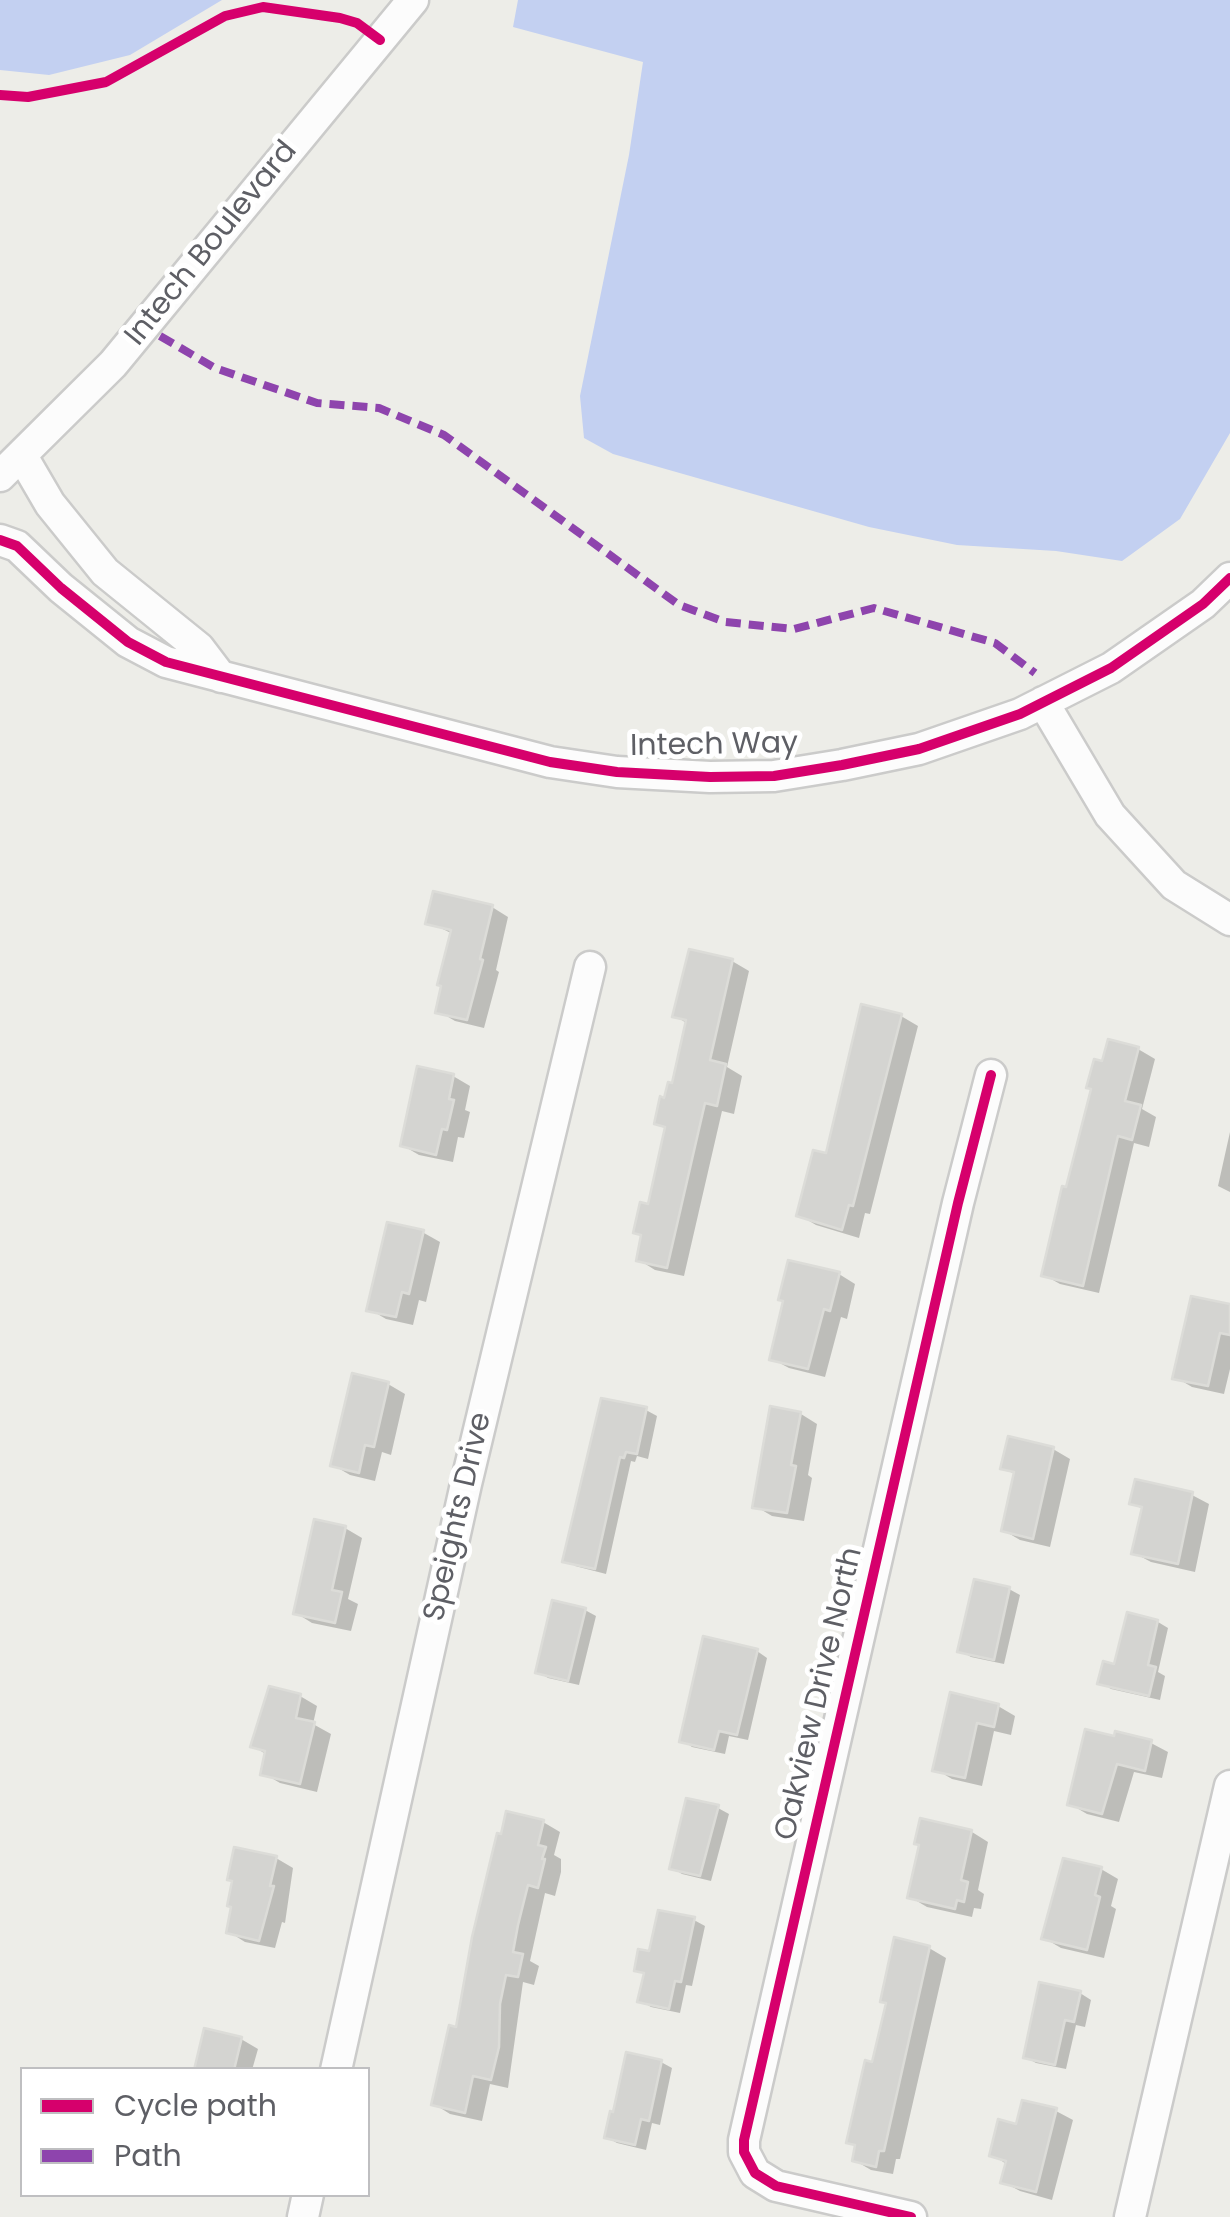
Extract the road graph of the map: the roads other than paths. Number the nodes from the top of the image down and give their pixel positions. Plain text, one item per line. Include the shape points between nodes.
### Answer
1 (413, 0) edge
2 (11, 466) edge
3 (0, 540) edge
4 (1230, 578) edge
5 (221, 676) junction
6 (1043, 702) junction
7 (1230, 920) edge
8 (590, 966) dead end
9 (991, 1074) dead end
10 (1230, 1786) edge
11 (337, 2067) edge
12 (905, 2216) edge
13 (1130, 2217) edge

1 - 2 street, Intech Boulevard via 114,364
2 - 5 street via 105,572 199,648
3 - 5 street, Intech Way via 17,546 128,642 166,662
4 - 6 street, Intech Way via 1111,668
5 - 6 street, Intech Way via 550,762 710,777 842,766 919,748
6 - 7 street via 1110,815 1174,885
8 - 11 street, Speights Drive
9 - 12 street, Oakview Drive North via 744,2140 752,2168 765,2181
10 - 13 street

